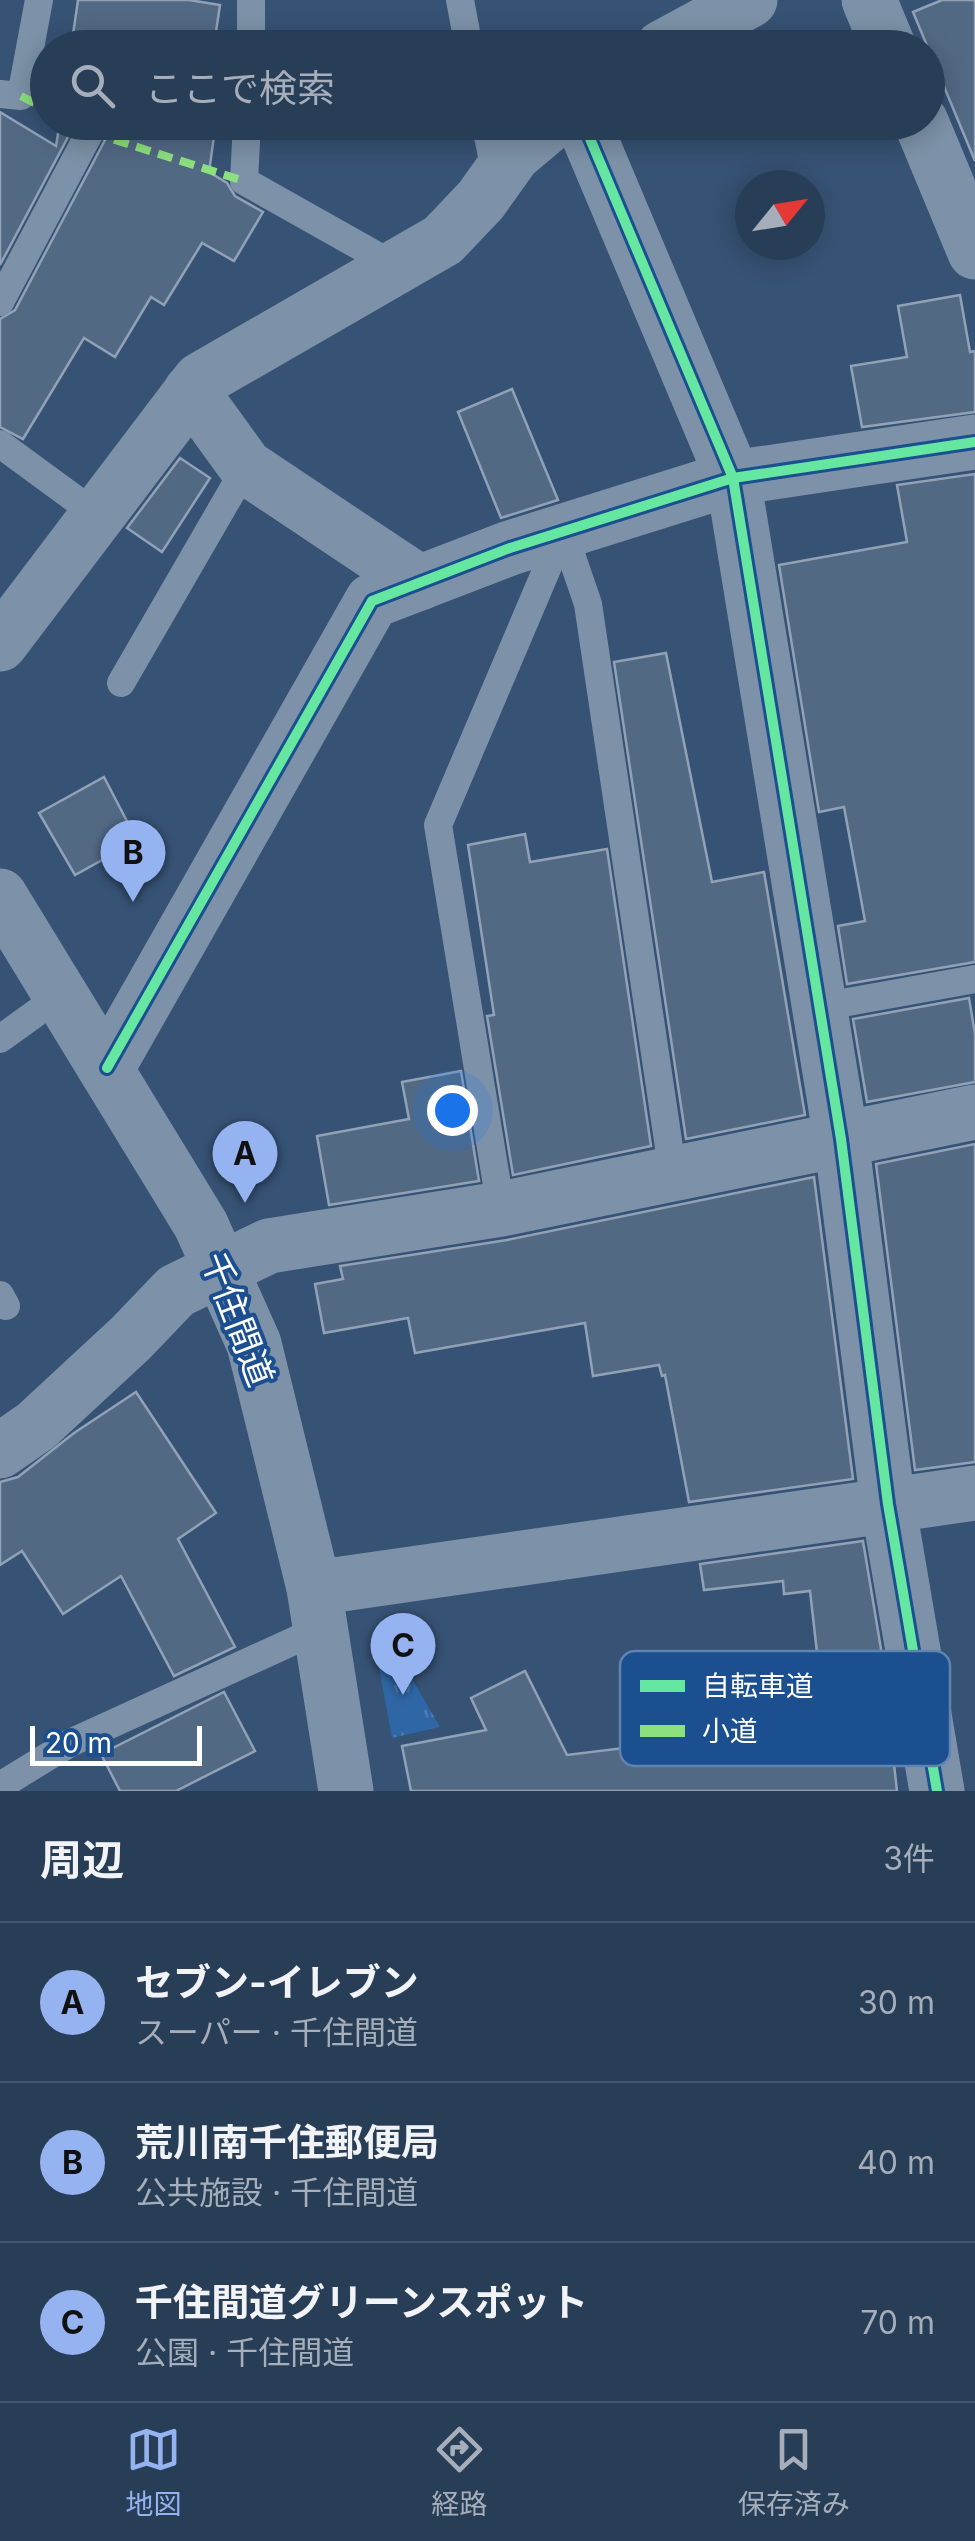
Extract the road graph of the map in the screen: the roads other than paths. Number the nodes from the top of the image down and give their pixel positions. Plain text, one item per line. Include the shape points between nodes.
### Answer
1 (40, 0) edge
2 (251, 0) edge
3 (460, 0) edge
4 (750, 0) edge
5 (869, 0) edge
6 (34, 30) edge
7 (251, 30) edge
8 (466, 30) edge
9 (695, 30) edge
10 (882, 30) edge
11 (30, 48) edge
12 (0, 94) edge
13 (86, 140) edge
14 (246, 140) edge
15 (489, 140) edge
16 (531, 140) edge
17 (591, 140) edge
18 (944, 147) edge
19 (497, 178) junction
20 (975, 252) edge
21 (394, 266) junction
22 (0, 302) edge
23 (191, 391) junction
24 (975, 442) edge
25 (0, 444) edge
26 (246, 466) junction
27 (732, 478) junction
28 (98, 515) junction
29 (562, 531) junction
30 (420, 583) junction
31 (0, 644) edge
32 (121, 684) dead end
33 (0, 896) edge
34 (975, 979) edge
35 (61, 994) junction
36 (820, 1008) junction
37 (0, 1039) edge
38 (107, 1068) junction
39 (975, 1112) edge
40 (841, 1139) junction
41 (672, 1174) junction
42 (501, 1209) junction
43 (221, 1269) junction
44 (0, 1451) edge
45 (975, 1493) edge
46 (888, 1504) junction
47 (317, 1608) junction
48 (913, 1651) edge
49 (933, 1766) edge
50 (0, 1786) edge
51 (346, 1791) edge
52 (937, 1791) edge

1 - 6 lane
2 - 7 lane
3 - 8 lane
4 - 9 street
5 - 10 street
11 - 12 lane via 20,96
13 - 22 lane
14 - 21 lane via 244,181
15 - 19 lane
16 - 19 street
17 - 27 street
18 - 20 street
19 - 21 street via 443,240
21 - 23 street
23 - 26 street
23 - 28 street
24 - 27 street
25 - 28 lane
26 - 30 street
26 - 32 lane
27 - 29 street
27 - 36 street
28 - 31 street
29 - 30 street
29 - 41 lane via 588,604
29 - 42 lane via 438,824
30 - 38 street via 372,601
33 - 35 street, 千住間道
34 - 36 lane
35 - 37 lane
35 - 38 street, 千住間道
36 - 40 street
38 - 43 street, 千住間道
39 - 40 street
40 - 41 street
40 - 46 street
41 - 42 street
42 - 43 street via 269,1246
43 - 44 street via 176,1290 36,1426
43 - 47 street, 千住間道 via 258,1359
45 - 46 street
46 - 47 street
46 - 48 street
47 - 50 lane
47 - 51 street, 千住間道
49 - 52 street

